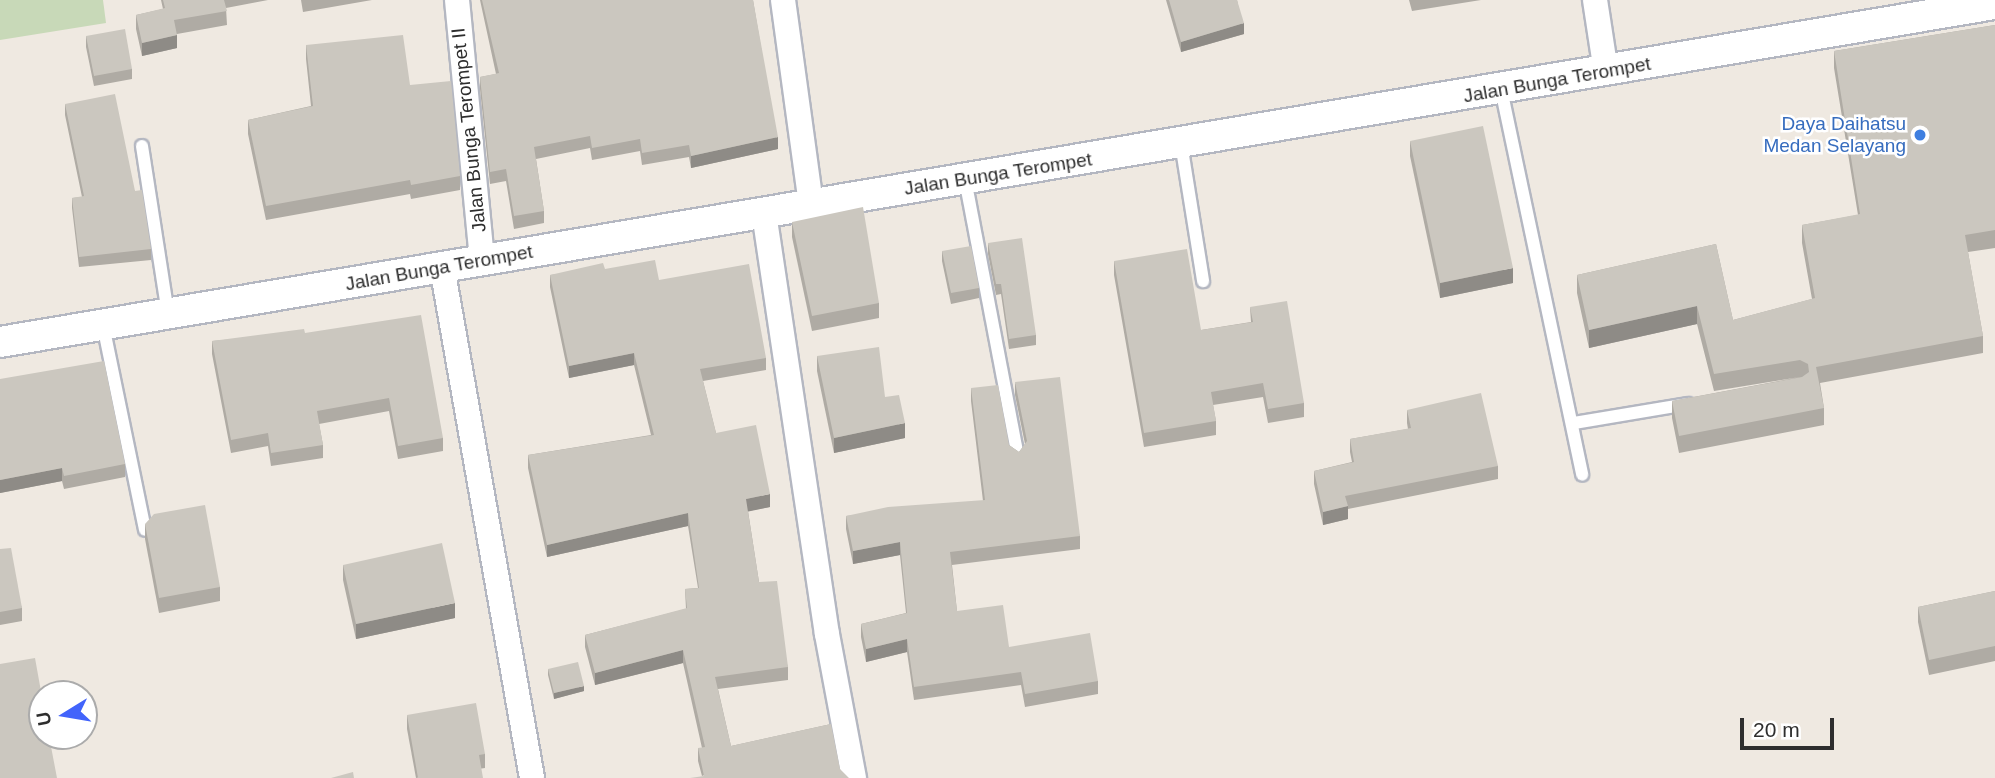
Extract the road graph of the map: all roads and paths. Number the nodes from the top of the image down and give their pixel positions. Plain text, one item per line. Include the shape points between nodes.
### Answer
1 (457, 0) edge
2 (783, 0) edge
3 (1595, 0) edge
4 (1995, 4) edge
5 (1605, 72) junction
6 (1501, 89) junction
7 (1181, 144) junction
8 (142, 146) dead end
9 (965, 180) junction
10 (811, 205) junction
11 (764, 213) junction
12 (482, 261) junction
13 (442, 267) junction
14 (1203, 281) dead end
15 (169, 313) junction
16 (103, 325) junction
17 (0, 342) edge
18 (1708, 401) edge
19 (1574, 423) junction
20 (1018, 456) edge
21 (1582, 475) dead end
22 (145, 530) edge
23 (532, 778) edge
24 (854, 778) edge

1 - 12 street, Jalan Bunga Terompet II
2 - 10 street
3 - 5 street
4 - 5 street, Jalan Bunga Terompet
5 - 6 street, Jalan Bunga Terompet
6 - 7 street, Jalan Bunga Terompet
6 - 19 lane
7 - 9 street, Jalan Bunga Terompet
7 - 14 lane
8 - 15 lane
9 - 10 street, Jalan Bunga Terompet
9 - 20 lane
10 - 11 street, Jalan Bunga Terompet
11 - 12 street, Jalan Bunga Terompet
11 - 24 street via 827,634
12 - 13 street, Jalan Bunga Terompet
13 - 15 street, Jalan Bunga Terompet
13 - 23 street
15 - 16 street, Jalan Bunga Terompet
16 - 17 street, Jalan Bunga Terompet
16 - 22 lane
18 - 19 lane
19 - 21 lane

